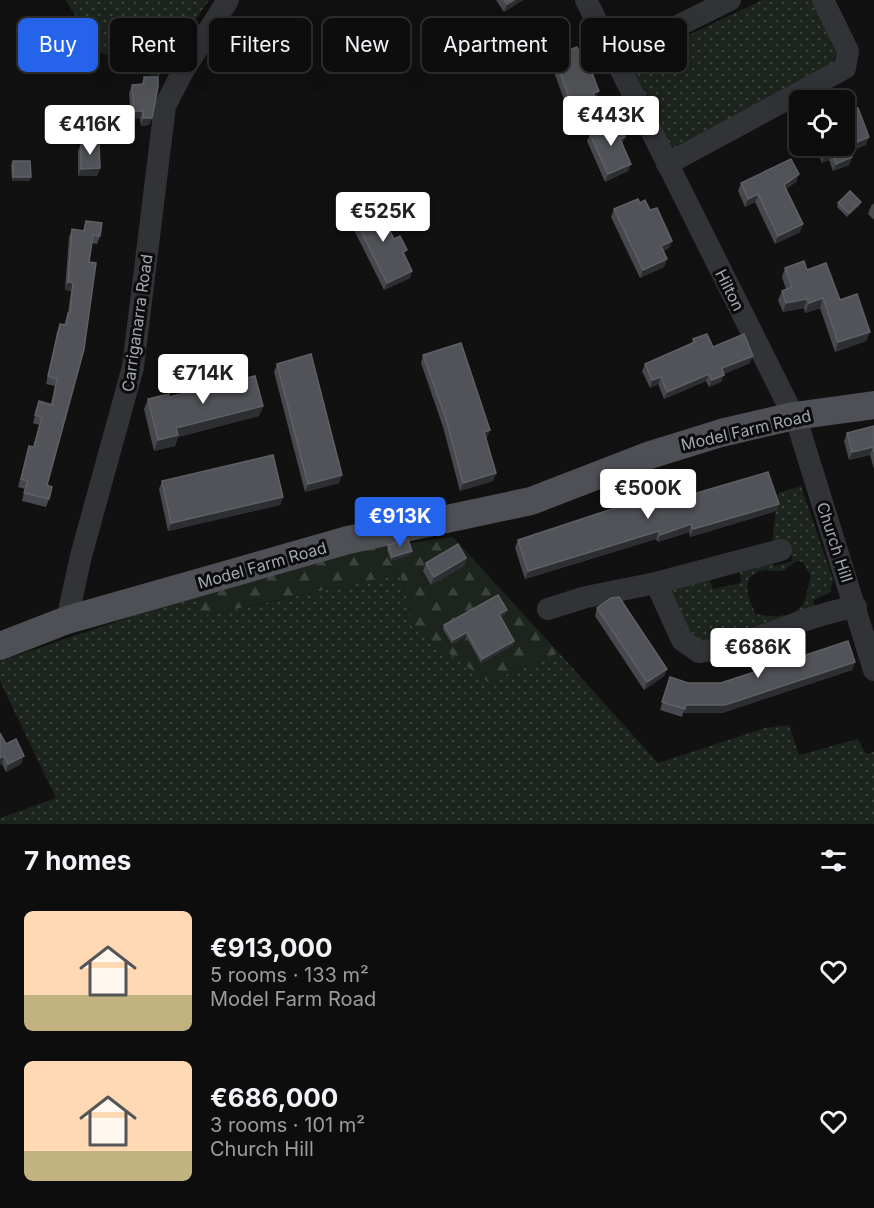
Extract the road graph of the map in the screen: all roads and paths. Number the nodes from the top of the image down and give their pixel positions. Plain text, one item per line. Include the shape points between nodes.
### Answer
1 (228, 0) edge
2 (586, 0) edge
3 (730, 0) edge
4 (823, 0) edge
5 (595, 18) edge
6 (687, 21) edge
7 (622, 72) edge
8 (667, 164) junction
9 (874, 405) edge
10 (794, 416) junction
11 (781, 550) dead end
12 (656, 583) junction
13 (856, 607) junction
14 (548, 609) dead end
15 (67, 620) junction
16 (0, 646) edge
17 (874, 670) edge

1 - 15 street, Carriganarra Road via 165,106 133,367
2 - 5 street, Hilton
3 - 6 street
4 - 8 street via 848,51 845,68
7 - 8 street, Hilton
8 - 10 street, Hilton
9 - 10 main road, Model Farm Road
10 - 13 street, Church Hill
10 - 15 main road, Model Farm Road via 682,444 531,501 348,540
11 - 12 street
12 - 13 street via 682,640 699,652 724,649
12 - 14 street
13 - 17 street, Church Hill
15 - 16 main road, Model Farm Road

